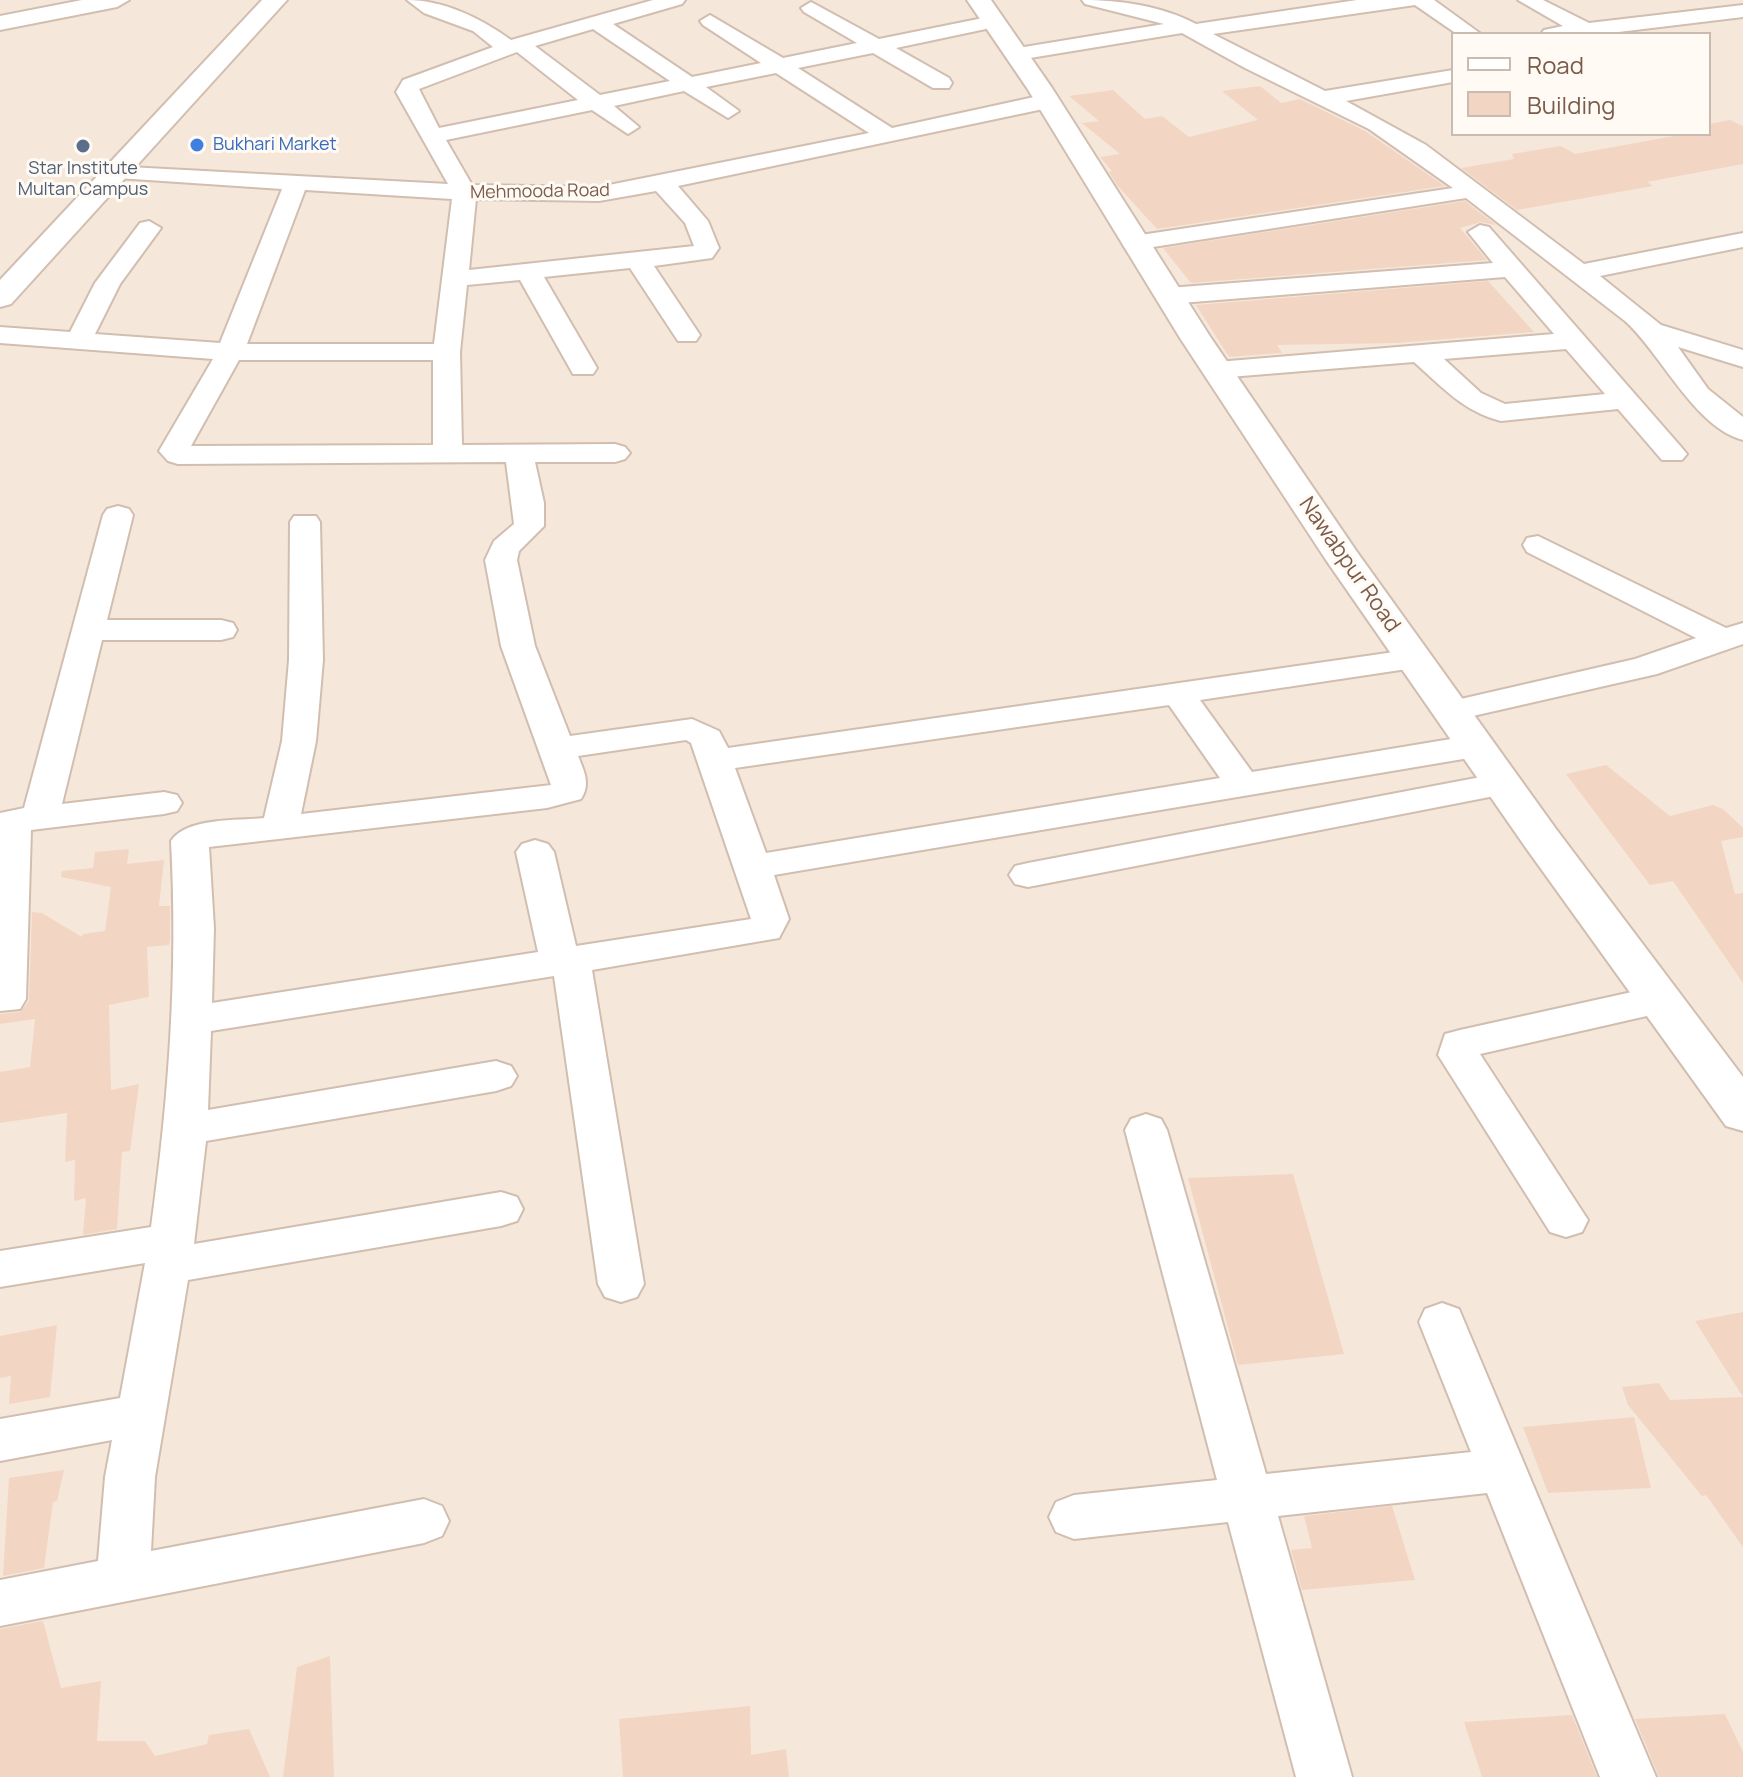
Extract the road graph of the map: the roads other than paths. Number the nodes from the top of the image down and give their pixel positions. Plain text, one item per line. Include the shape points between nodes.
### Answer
1 (117, 0) edge
2 (275, 0) edge
3 (675, 0) edge
4 (838, 0) edge
5 (1092, 0) edge
6 (1284, 0) edge
7 (1411, 0) edge
8 (1421, 0) edge
9 (1528, 0) edge
10 (1386, 1) edge
11 (431, 3) edge
12 (986, 11) edge
13 (1743, 11) edge
14 (1303, 12) junction
15 (710, 21) dead end
16 (596, 22) junction
17 (0, 23) edge
18 (1189, 29) junction
19 (1586, 30) junction
20 (1468, 32) edge
21 (1568, 32) edge
22 (514, 46) junction
23 (875, 46) junction
24 (1018, 54) junction
25 (779, 65) junction
26 (1451, 76) edge
27 (941, 83) dead end
28 (688, 84) junction
29 (1322, 98) junction
30 (1048, 101) junction
31 (595, 103) junction
32 (728, 111) dead end
33 (628, 127) dead end
34 (432, 136) junction
35 (889, 136) junction
36 (118, 171) junction
37 (662, 183) junction
38 (296, 184) junction
39 (465, 193) junction
40 (1456, 195) dead end
41 (149, 228) dead end
42 (1480, 232) dead end
43 (1743, 240) edge
44 (1134, 243) junction
45 (639, 262) junction
46 (1512, 269) junction
47 (528, 272) junction
48 (1578, 273) junction
49 (452, 279) junction
50 (1168, 296) junction
51 (0, 298) edge
52 (1652, 331) junction
53 (0, 335) edge
54 (687, 335) dead end
55 (1574, 340) junction
56 (78, 342) junction
57 (230, 352) junction
58 (446, 352) junction
59 (1421, 353) junction
60 (1743, 359) edge
61 (583, 368) dead end
62 (1217, 370) junction
63 (1626, 400) junction
64 (1743, 431) edge
65 (615, 453) dead end
66 (448, 454) junction
67 (519, 454) junction
68 (1672, 454) dead end
69 (118, 515) dead end
70 (305, 522) dead end
71 (1538, 545) dead end
72 (88, 630) junction
73 (221, 630) dead end
74 (1734, 637) edge
75 (1415, 659) junction
76 (1178, 693) junction
77 (1451, 711) junction
78 (1475, 746) junction
79 (557, 748) junction
80 (715, 760) junction
81 (1242, 784) junction
82 (1502, 784) junction
83 (164, 803) dead end
84 (18, 821) edge
85 (280, 827) junction
86 (535, 852) dead end
87 (752, 867) junction
88 (1028, 875) dead end
89 (565, 960) junction
90 (6, 999) dead end
91 (1659, 1000) junction
92 (188, 1021) junction
93 (496, 1076) dead end
94 (1743, 1113) edge
95 (186, 1129) junction
96 (1146, 1130) dead end
97 (501, 1209) dead end
98 (1566, 1220) dead end
99 (170, 1254) junction
100 (0, 1269) edge
101 (621, 1284) dead end
102 (1442, 1322) dead end
103 (143, 1414) junction
104 (0, 1440) edge
105 (1502, 1470) junction
106 (1247, 1498) junction
107 (1074, 1517) dead end
108 (424, 1521) dead end
109 (123, 1580) junction
110 (0, 1603) edge
111 (1324, 1777) edge
112 (1628, 1777) edge

1 - 17 street
2 - 36 street
3 - 16 street
4 - 23 street via 811,8
5 - 18 street
6 - 14 street
7 - 10 street
8 - 20 street
9 - 19 street
10 - 14 street
11 - 22 street
12 - 23 street
12 - 24 street, Nawabpur Road
13 - 19 street
14 - 18 street
15 - 25 street
16 - 22 street
16 - 28 street
18 - 24 street
18 - 29 street
19 - 21 street
22 - 31 street
22 - 34 street via 411,85 407,92
23 - 25 street
23 - 27 street
24 - 30 street, Nawabpur Road
25 - 28 street
25 - 35 street
26 - 29 street
28 - 31 street
28 - 32 street
29 - 48 street via 1410,144
30 - 35 street, Mehmooda Road
30 - 44 street, Nawabpur Road
31 - 33 street
31 - 34 street
34 - 39 street
35 - 37 street, Mehmooda Road
36 - 38 street, Mehmooda Road
36 - 51 street
37 - 39 street, Mehmooda Road via 580,195
37 - 45 street via 695,221 707,248 694,256
38 - 39 street, Mehmooda Road
38 - 57 street
39 - 49 street
40 - 44 street
41 - 56 street via 108,283
42 - 46 street
43 - 48 street
44 - 50 street, Nawabpur Road
45 - 47 street
45 - 54 street
46 - 50 street
46 - 55 street
47 - 49 street
47 - 61 street
48 - 52 street
49 - 58 street
50 - 62 street, Nawabpur Road
52 - 60 street
52 - 64 street via 1698,395
53 - 56 street
55 - 59 street
55 - 63 street
56 - 57 street
57 - 58 street
57 - 66 street via 174,451 178,455
58 - 66 street
59 - 62 street
59 - 63 street via 1471,399 1501,413
62 - 75 street, Nawabpur Road
63 - 68 street
65 - 67 street
66 - 67 street
67 - 79 street via 529,526 505,548 501,560 518,646
69 - 72 street
70 - 85 street via 306,660 299,741
71 - 74 street
72 - 73 street
72 - 84 street
74 - 77 street via 1645,667
75 - 76 street
75 - 77 street, Nawabpur Road
76 - 80 street
76 - 81 street
77 - 78 street, Nawabpur Road
78 - 81 street
78 - 82 street, Nawabpur Road
79 - 80 street via 692,729 707,738
79 - 85 street via 569,779 564,793
80 - 87 street
81 - 87 street
82 - 88 street
82 - 91 street, Nawabpur Road
83 - 84 street
84 - 90 street
85 - 92 street via 190,841 195,928
86 - 89 street
87 - 89 street via 770,919 765,929
89 - 92 street
89 - 101 street
91 - 94 street, Nawabpur Road
91 - 98 street via 1460,1044 1459,1055
92 - 95 street
93 - 95 street
95 - 99 street
96 - 106 street
97 - 99 street
99 - 100 street
99 - 103 street
102 - 105 street
103 - 104 street
103 - 109 street via 130,1477
105 - 106 street
105 - 112 street
106 - 107 street
106 - 111 street
108 - 109 street
109 - 110 street

